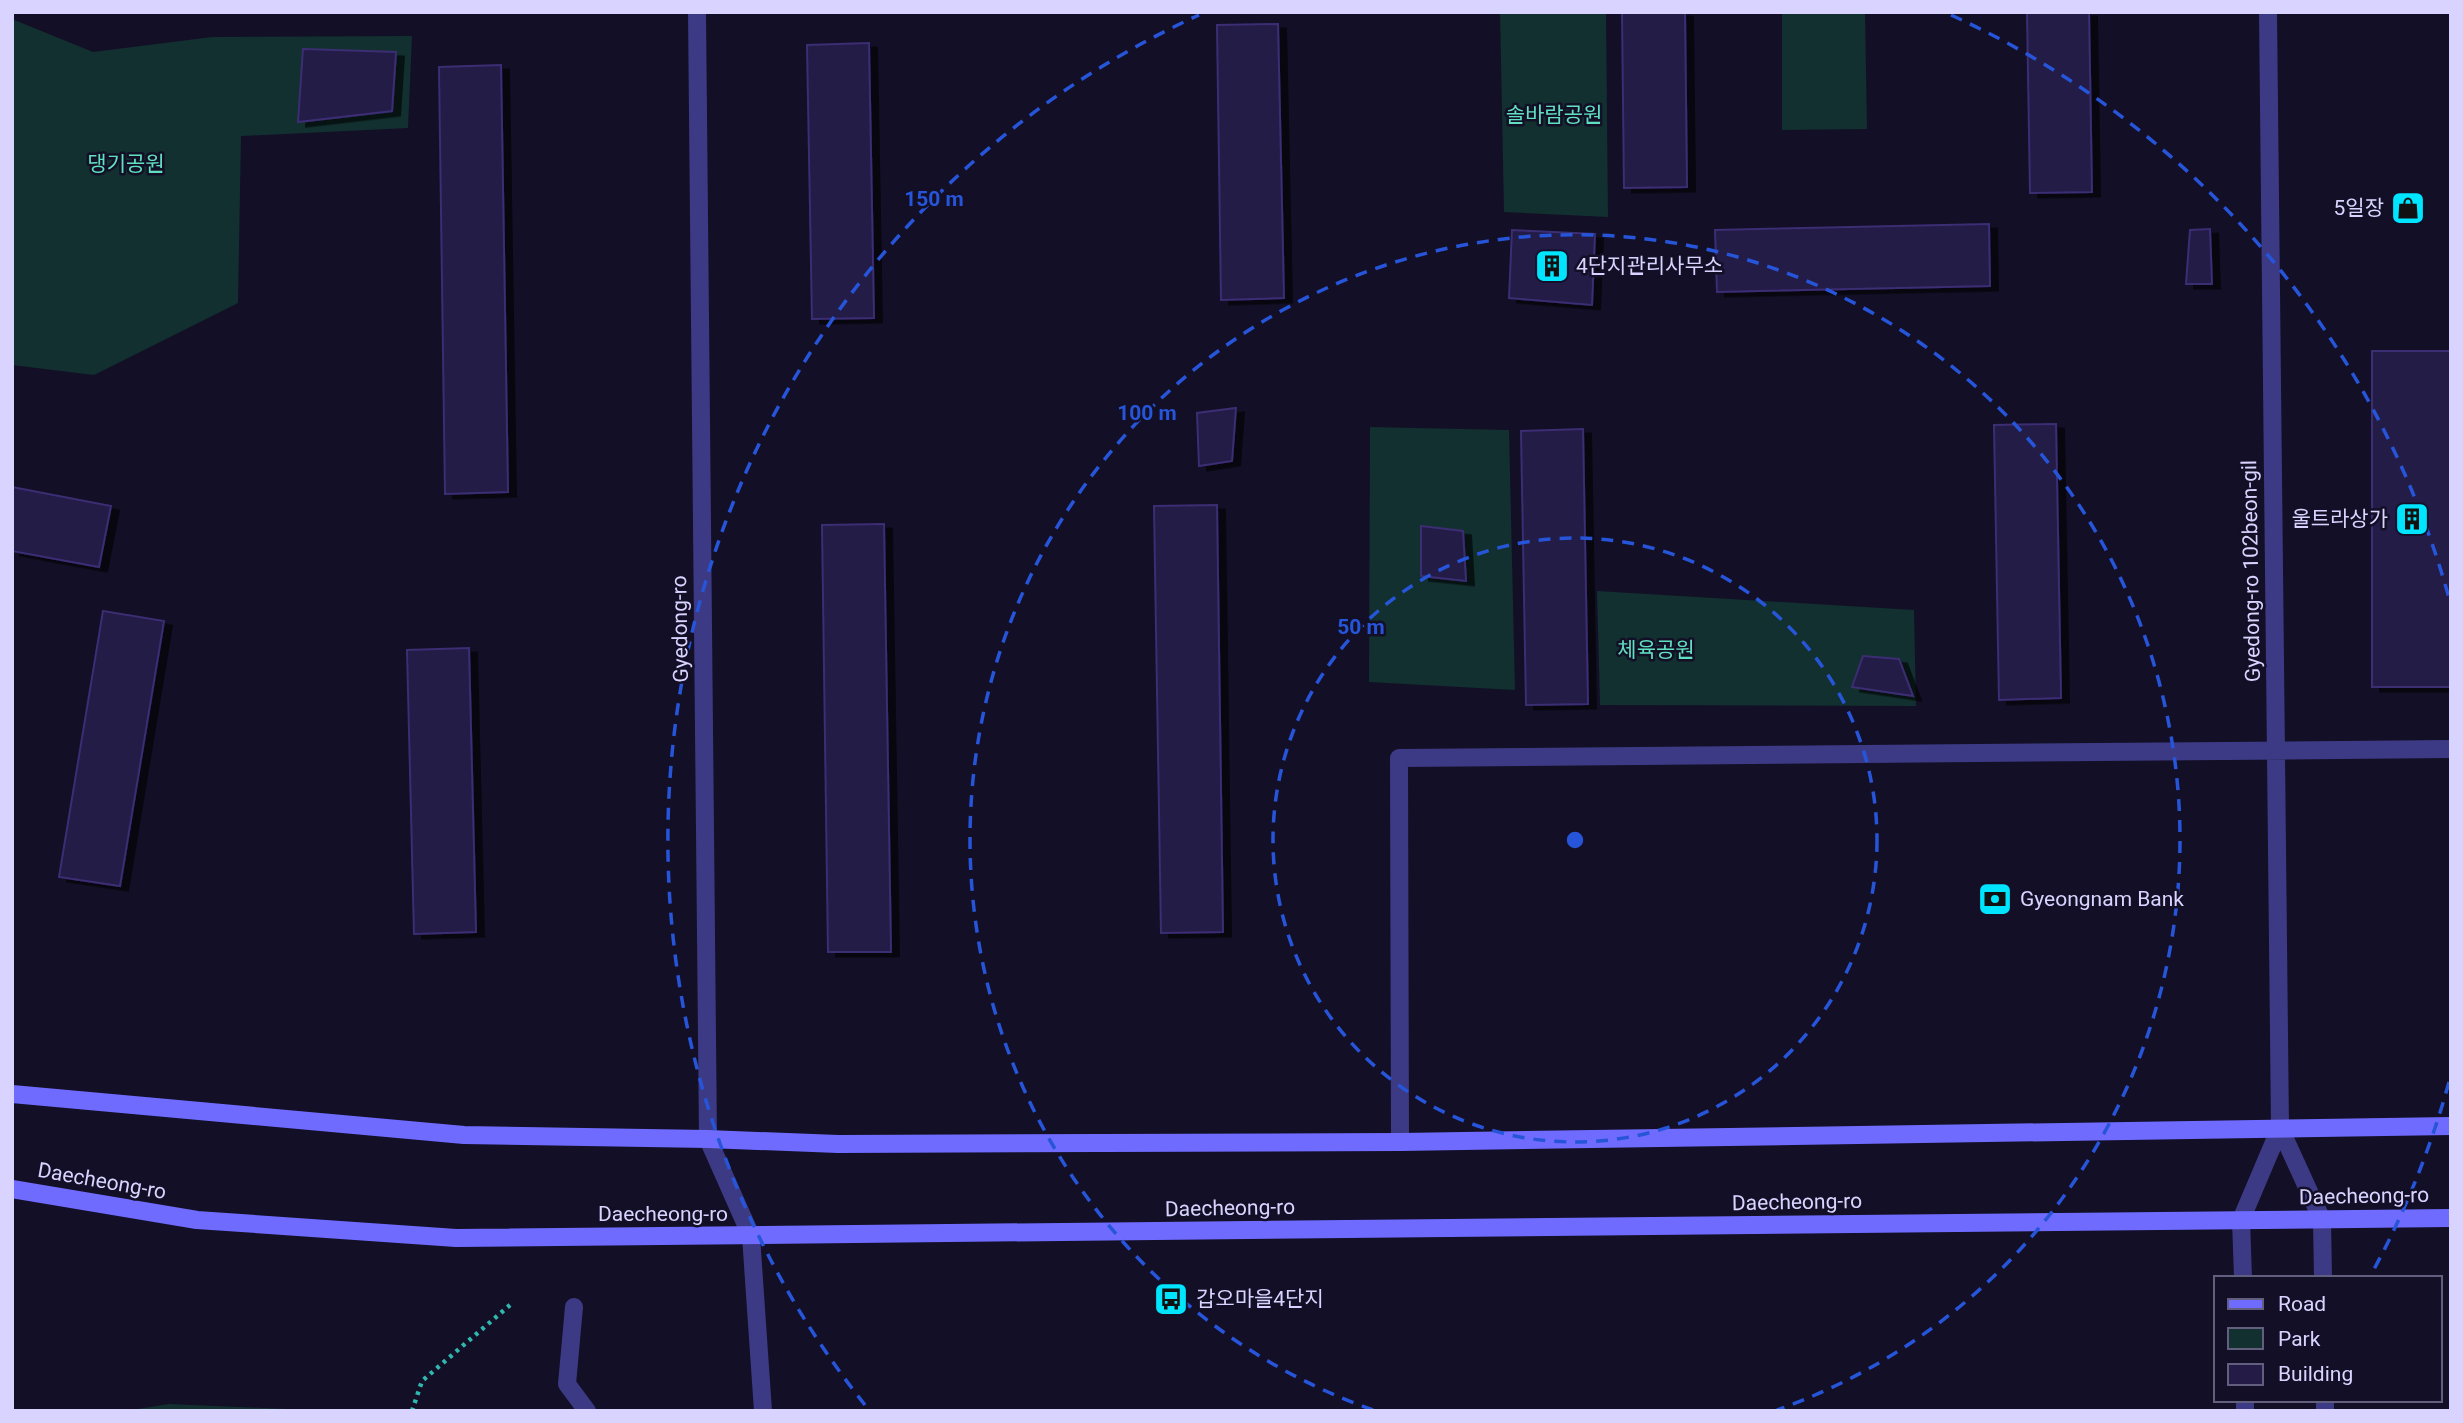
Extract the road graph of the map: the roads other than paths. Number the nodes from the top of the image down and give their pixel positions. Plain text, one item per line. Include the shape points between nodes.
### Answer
1 (697, 12) edge
2 (2268, 12) edge
3 (2451, 749) edge
4 (2276, 750) junction
5 (12, 1094) edge
6 (2451, 1126) edge
7 (2280, 1128) junction
8 (708, 1139) junction
9 (1400, 1142) junction
10 (12, 1189) edge
11 (2451, 1218) edge
12 (2241, 1220) junction
13 (2322, 1220) junction
14 (751, 1236) junction
15 (2243, 1276) edge
16 (2323, 1276) edge
17 (574, 1307) dead end
18 (587, 1411) edge
19 (763, 1411) edge

1 - 8 street, Gyedong-ro
2 - 4 street, Gyedong-ro 102beon-gil
3 - 4 street
4 - 7 street, Gyedong-ro 102beon-gil
4 - 9 street via 1399,758
5 - 8 main road via 464,1135
6 - 7 main road
7 - 9 main road
7 - 12 street
7 - 13 street
8 - 9 main road via 838,1144
8 - 14 street, Gyedong-ro
10 - 14 main road, Daecheong-ro via 197,1220 456,1238
11 - 13 main road, Daecheong-ro
12 - 13 main road, Daecheong-ro
12 - 14 main road, Daecheong-ro
12 - 15 street
13 - 16 street
14 - 19 street, Gyedong-ro
17 - 18 street via 567,1384

